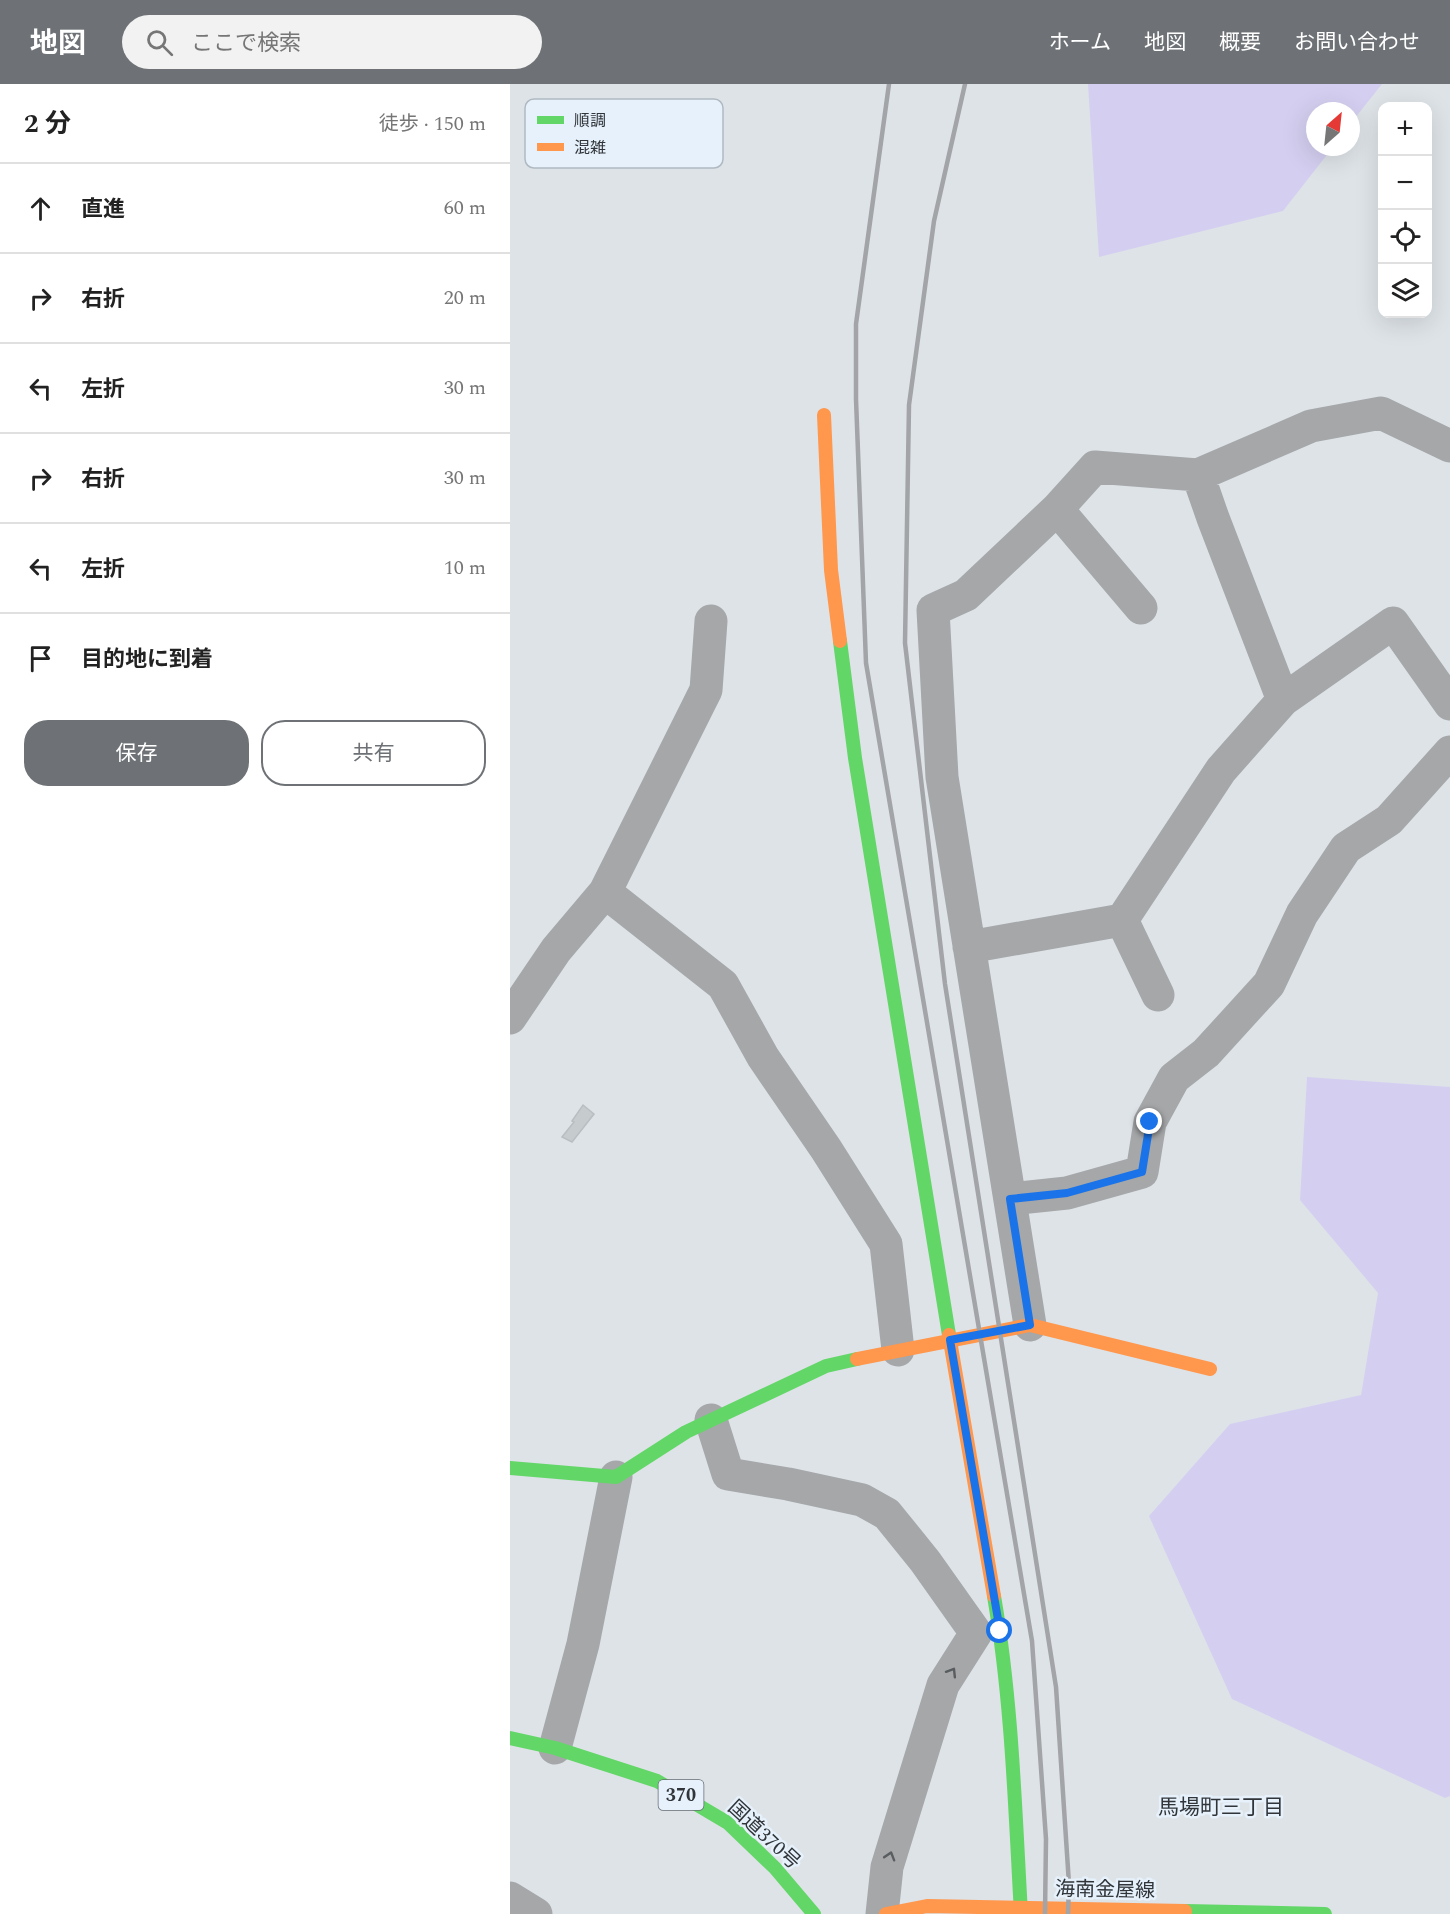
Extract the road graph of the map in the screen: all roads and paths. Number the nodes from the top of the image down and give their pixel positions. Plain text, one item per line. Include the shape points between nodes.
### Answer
1 (824, 414) dead end
2 (1450, 446) edge
3 (1198, 475) junction
4 (1057, 509) junction
5 (1141, 608) dead end
6 (711, 621) dead end
7 (1283, 700) junction
8 (1450, 704) edge
9 (1450, 752) edge
10 (605, 892) junction
11 (1122, 920) junction
12 (969, 947) junction
13 (1158, 995) dead end
14 (510, 1018) edge
15 (1010, 1199) junction
16 (1030, 1325) junction
17 (950, 1340) junction
18 (898, 1350) junction
19 (1210, 1369) dead end
20 (711, 1420) junction
21 (510, 1468) edge
22 (616, 1478) junction
23 (988, 1632) junction
24 (510, 1738) edge
25 (555, 1748) junction
26 (510, 1898) edge
27 (1021, 1912) edge
28 (1089, 1912) edge
29 (536, 1914) edge
30 (814, 1914) edge
31 (884, 1914) edge
32 (1325, 1914) edge

1 - 17 main road via 831,570 855,758
2 - 3 street via 1381,413 1311,426
3 - 4 street via 1095,467
3 - 7 street
4 - 5 street
4 - 12 street via 966,595 933,610 942,777
6 - 10 street via 706,690
7 - 8 street via 1393,623
7 - 11 street via 1221,770
9 - 15 street via 1389,820 1346,848 1302,914 1269,984 1206,1053 1174,1078 1150,1122 1142,1172 1067,1193
10 - 14 street via 556,950
10 - 18 street via 723,985 764,1057 886,1244
11 - 12 street
11 - 13 street
12 - 15 street
15 - 16 street
16 - 17 main road
16 - 19 main road
17 - 18 main road
17 - 23 main road
18 - 20 main road via 826,1366
20 - 22 main road
20 - 23 street via 728,1474 862,1500 887,1514
21 - 22 main road
22 - 25 street via 583,1644
23 - 27 main road via 1011,1737
31 -> 23 street via 886,1867 943,1685
24 - 25 main road, 国道370号 / 370
25 - 30 main road, 国道370号 / 370 via 657,1781 728,1822 776,1868
26 - 29 street
27 - 28 main road, 海南金屋線
27 - 31 main road, 海南金屋線 via 927,1906
28 - 32 main road, 海南金屋線

